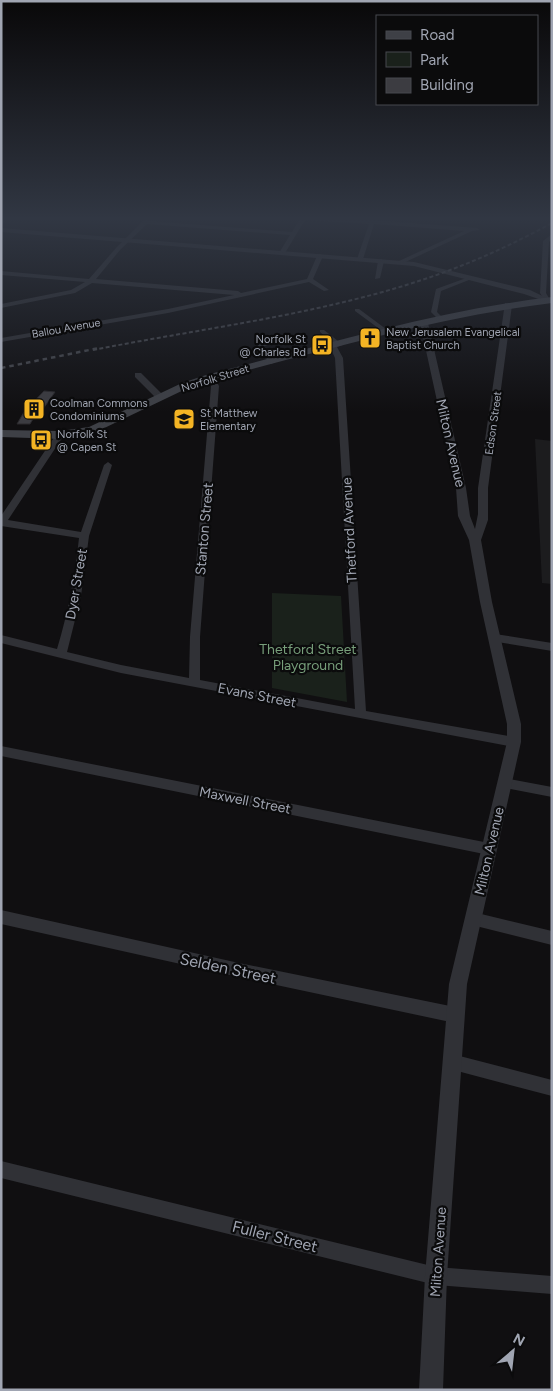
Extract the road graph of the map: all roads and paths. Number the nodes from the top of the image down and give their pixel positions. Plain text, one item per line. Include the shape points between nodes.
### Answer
1 (90, 282) edge
2 (114, 282) edge
3 (301, 282) edge
4 (313, 282) edge
5 (460, 282) edge
6 (485, 282) edge
7 (544, 282) edge
8 (326, 290) dead end
9 (247, 294) junction
10 (550, 300) edge
11 (508, 305) junction
12 (1, 306) edge
13 (357, 310) dead end
14 (440, 318) junction
15 (424, 322) junction
16 (322, 332) dead end
17 (388, 332) junction
18 (1, 340) edge
19 (273, 342) dead end
20 (337, 346) junction
21 (271, 362) junction
22 (138, 375) dead end
23 (210, 377) junction
24 (160, 397) junction
25 (1, 433) edge
26 (60, 434) junction
27 (108, 465) dead end
28 (462, 500) junction
29 (1, 501) edge
30 (485, 501) junction
31 (15, 502) junction
32 (464, 516) junction
33 (484, 516) junction
34 (2, 522) edge
35 (84, 536) junction
36 (475, 540) junction
37 (495, 638) junction
38 (1, 639) edge
39 (552, 647) edge
40 (61, 655) junction
41 (194, 682) junction
42 (361, 715) junction
43 (514, 742) junction
44 (1, 752) edge
45 (504, 783) junction
46 (552, 792) edge
47 (489, 850) junction
48 (1, 917) edge
49 (473, 919) junction
50 (552, 938) edge
51 (455, 1015) junction
52 (452, 1062) junction
53 (552, 1088) edge
54 (1, 1169) edge
55 (436, 1276) junction
56 (552, 1285) edge
57 (431, 1390) edge

1 - 12 street via 73,292
2 - 9 street
3 - 9 street, Ballou Avenue
4 - 8 street
5 - 14 street via 438,290 434,312
6 - 10 street
7 - 10 street via 543,293
9 - 18 street, Ballou Avenue
10 - 11 main road, Norfolk Street
11 - 14 main road, Norfolk Street
11 - 30 street, Edson Street via 483,488
13 - 17 street
14 - 15 main road, Norfolk Street
15 - 17 main road, Norfolk Street
15 - 28 street, Milton Avenue
16 - 20 street
17 - 20 main road, Norfolk Street
19 - 21 street via 259,348
20 - 21 main road, Norfolk Street
20 - 42 street, Thetford Avenue
21 - 23 main road, Norfolk Street
22 - 24 street
23 - 24 main road, Norfolk Street
23 - 41 street, Stanton Street via 215,386
24 - 26 main road, Norfolk Street via 92,430
25 - 26 main road, Norfolk Street
26 - 31 street
27 - 35 street
28 - 30 street via 474,496
28 - 32 street, Milton Avenue
29 - 31 street
30 - 33 street, Edson Street
31 - 34 street
32 - 33 street via 476,520
32 - 36 street, Milton Avenue
33 - 36 street, Edson Street via 482,529
34 - 35 street, Dyer Street
35 - 40 street, Dyer Street via 82,563
36 - 37 street, Milton Avenue
37 - 39 street
37 - 43 street, Milton Avenue via 514,724
38 - 40 street, Evans Street
40 - 41 street, Evans Street
41 - 42 street, Evans Street
42 - 43 street, Evans Street
43 - 45 street, Milton Avenue
44 - 47 street, Maxwell Street
45 - 46 street
45 - 47 street, Milton Avenue
47 - 49 street, Milton Avenue
48 - 51 street, Selden Street
49 - 50 street
49 - 51 street, Milton Avenue via 458,984
51 - 52 street, Milton Avenue
52 - 53 street
52 - 55 street, Milton Avenue
54 - 55 street, Fuller Street
55 - 56 street, Fuller Street
55 - 57 street, Milton Avenue

